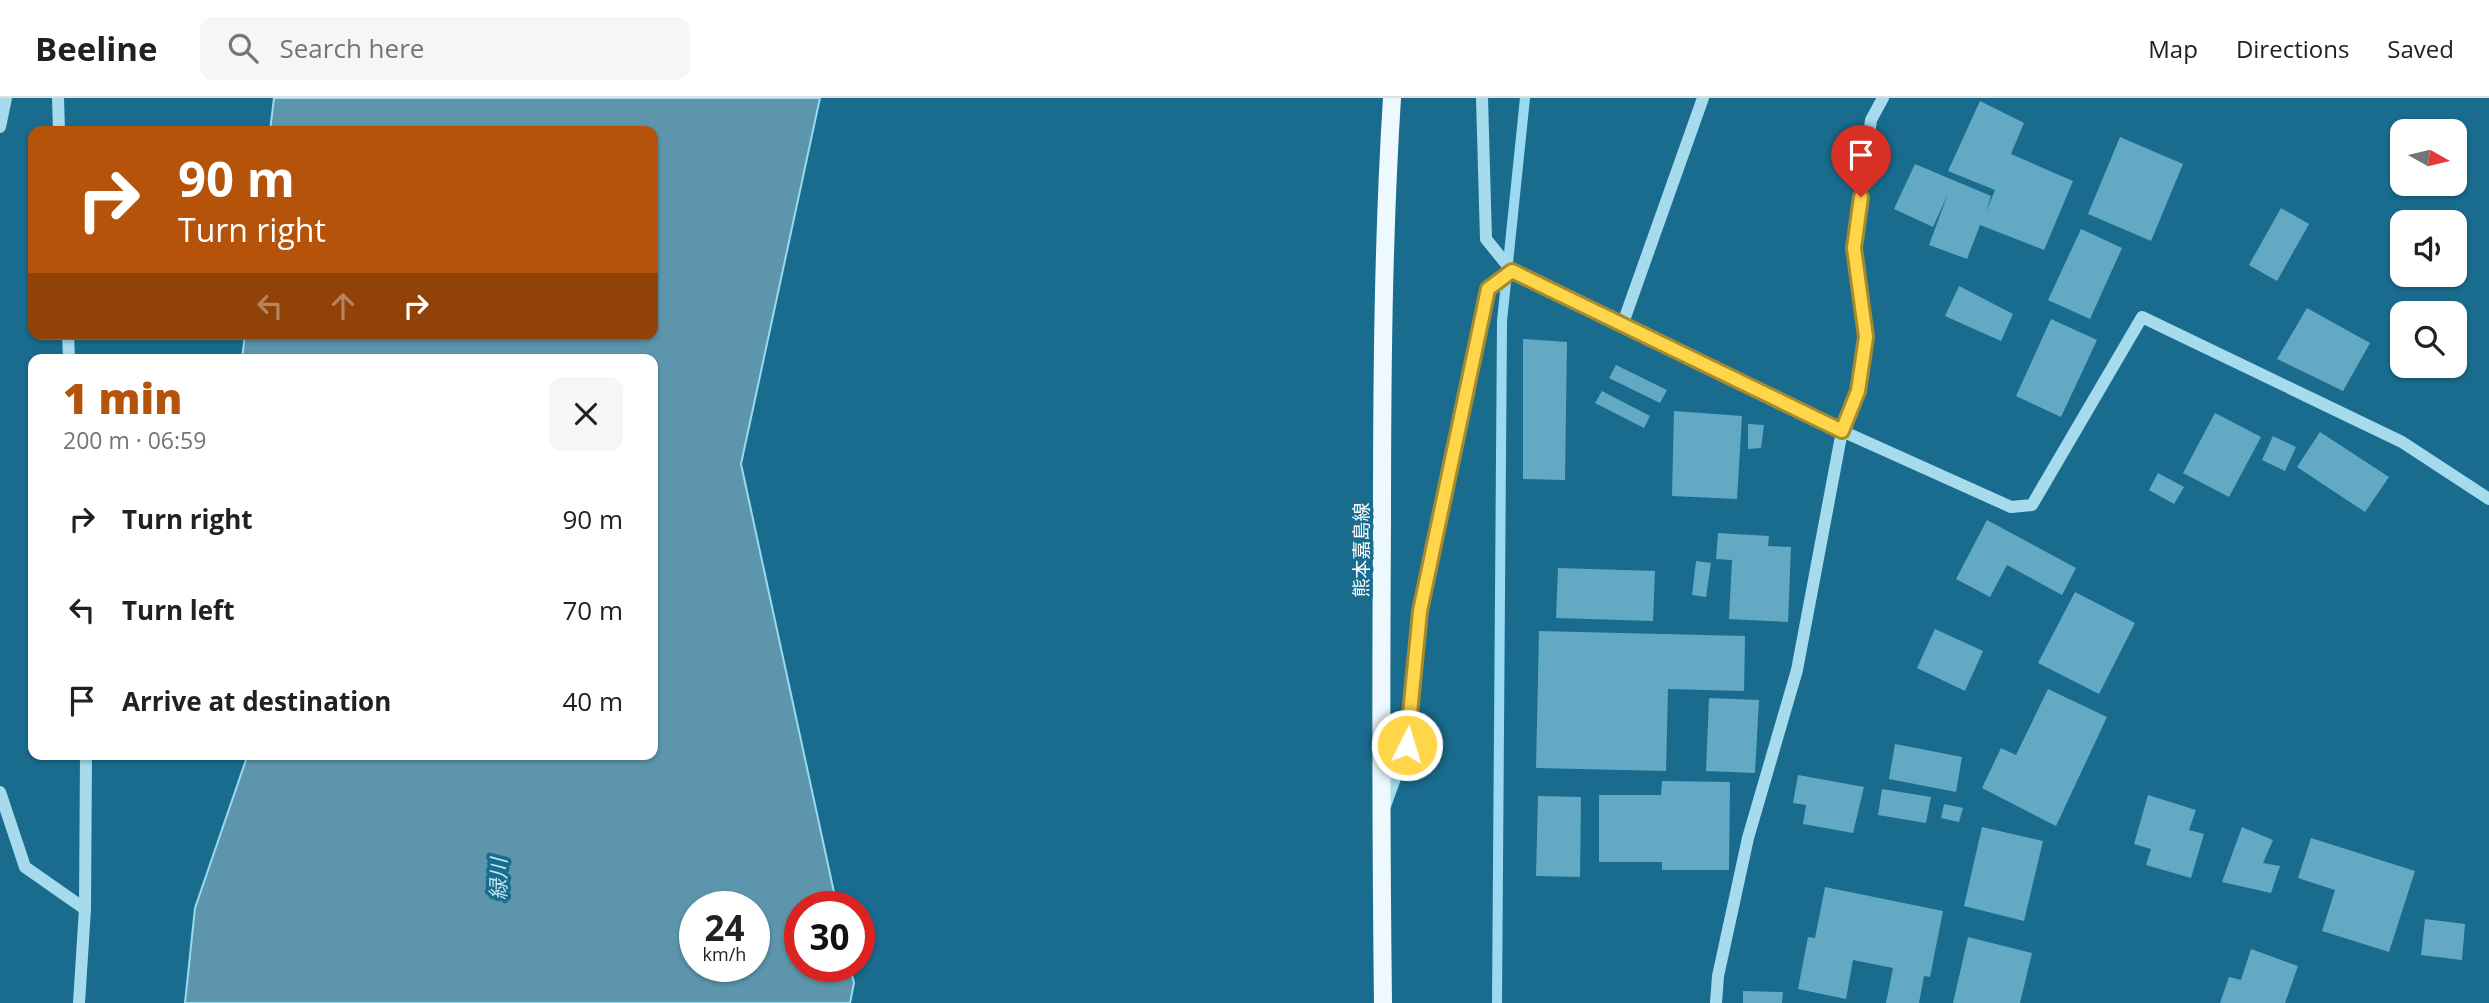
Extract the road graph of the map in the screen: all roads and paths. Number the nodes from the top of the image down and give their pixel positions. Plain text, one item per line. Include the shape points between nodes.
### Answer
1 (6, 98) edge
2 (58, 98) edge
3 (1392, 98) edge
4 (1482, 98) edge
5 (1703, 98) edge
6 (1883, 98) edge
7 (59, 126) edge
8 (0, 127) edge
9 (1512, 271) junction
10 (1623, 323) junction
11 (1842, 431) junction
12 (2489, 499) edge
13 (86, 760) edge
14 (0, 792) edge
15 (1380, 817) junction
16 (85, 909) junction
17 (79, 1003) edge
18 (1383, 1003) edge
19 (1716, 1003) edge

1 - 8 street
2 - 7 street
3 - 15 main road, 熊本嘉島線 via 1385,202
4 - 9 street via 1486,239
5 - 10 street
6 - 11 street via 1871,120 1854,248 1866,337 1858,391
9 - 10 street
9 - 15 street via 1488,289 1420,611 1407,745
10 - 11 street
11 - 12 street via 2011,507 2032,506 2142,317 2402,442
11 - 19 street via 1797,670 1748,838
13 - 16 street
14 - 16 street via 25,867
15 - 18 main road, 熊本嘉島線
16 - 17 street

